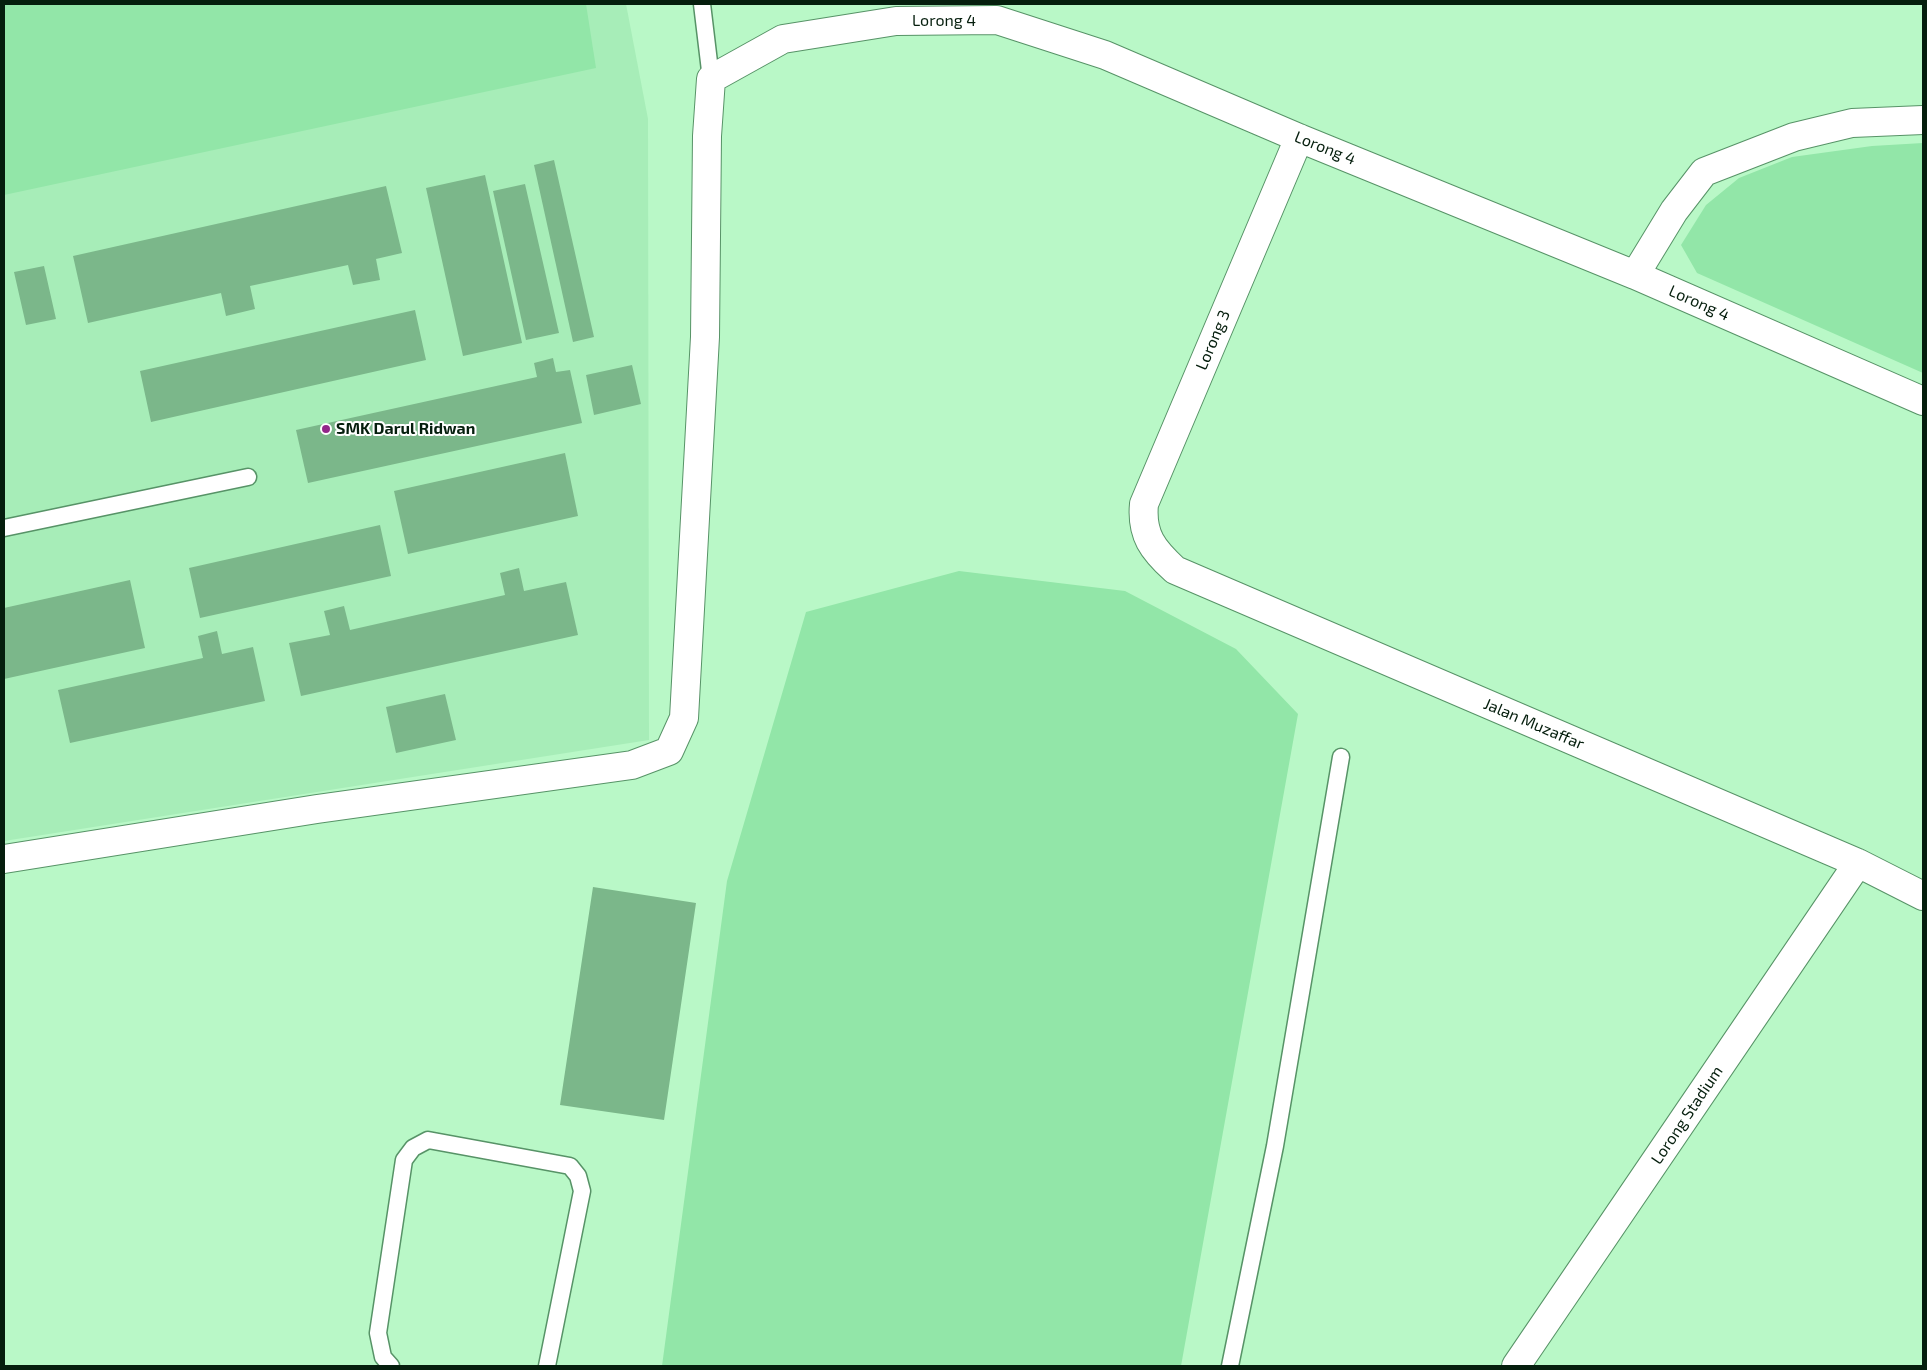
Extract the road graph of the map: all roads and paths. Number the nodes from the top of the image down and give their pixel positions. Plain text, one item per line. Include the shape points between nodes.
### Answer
1 (702, 4) edge
2 (711, 79) junction
3 (1923, 120) edge
4 (1299, 138) junction
5 (1635, 276) junction
6 (1923, 401) edge
7 (248, 477) dead end
8 (4, 528) edge
9 (1151, 544) joint
10 (1341, 757) dead end
11 (4, 859) edge
12 (1858, 863) junction
13 (1923, 896) edge
14 (391, 1366) edge
15 (547, 1366) edge
16 (1230, 1366) edge
17 (1516, 1366) edge

1 - 2 lane
2 - 4 street, Lorong 4 via 783,39 896,21 997,20 1105,55
2 - 11 street via 707,136 705,337 684,718 669,751 632,765 317,809
3 - 5 street via 1852,123 1794,137 1704,172 1674,212
4 - 5 street, Lorong 4
4 - 9 street, Lorong 3 via 1144,504 1142,520
5 - 6 street, Lorong 4
7 - 8 lane
9 - 12 street, Jalan Muzaffar via 1175,570
10 - 16 lane via 1275,1146
12 - 13 street, Jalan Muzaffar
12 - 17 street, Lorong Stadium
14 - 15 lane via 383,1357 378,1333 404,1160 413,1148 428,1140 570,1166 578,1176 582,1191

